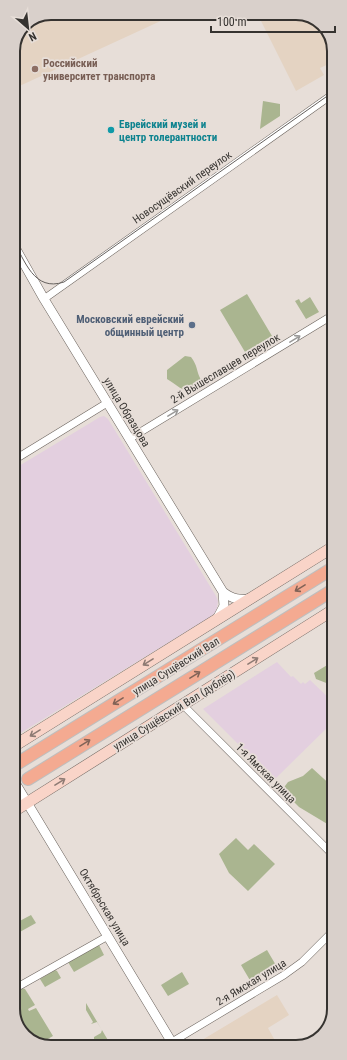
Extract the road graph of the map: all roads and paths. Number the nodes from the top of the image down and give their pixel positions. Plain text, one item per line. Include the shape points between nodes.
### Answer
1 (327, 98) edge
2 (20, 256) edge
3 (44, 299) junction
4 (327, 319) edge
5 (108, 403) junction
6 (129, 439) junction
7 (20, 456) edge
8 (327, 551) edge
9 (327, 572) edge
10 (223, 592) junction
11 (327, 594) edge
12 (251, 598) junction
13 (327, 614) edge
14 (217, 619) junction
15 (183, 705) junction
16 (20, 742) edge
17 (20, 762) edge
18 (28, 779) dead end
19 (20, 791) edge
20 (27, 803) junction
21 (20, 807) edge
22 (327, 849) edge
23 (108, 936) junction
24 (327, 937) edge
25 (20, 986) edge
26 (171, 1040) edge
27 (179, 1040) edge

1 - 3 street, Новосущёвский переулок
2 - 3 street, улица Образцова
3 - 5 street, улица Образцова
6 -> 4 street, 2-й Вышеславцев переулок
5 - 6 street, улица Образцова
5 - 7 street
6 - 10 street, улица Образцова
8 - 12 main road
9 -> 17 main road, улица Сущёвский Вал
10 - 12 street via 235,599
10 - 14 street via 224,606
18 -> 11 main road, улица Сущёвский Вал
12 - 14 main road
15 -> 13 main road, улица Сущёвский Вал (дублёр)
14 -> 16 main road
20 -> 15 main road, улица Сущёвский Вал (дублёр)
15 - 22 street, 1-я Ямская улица
19 - 20 street, Октябрьская улица
20 - 21 main road, улица Сущёвский Вал (дублёр)
20 - 23 street, Октябрьская улица
23 - 25 street
23 - 26 street, Октябрьская улица
24 - 27 street, 2-я Ямская улица via 302,962 284,975

